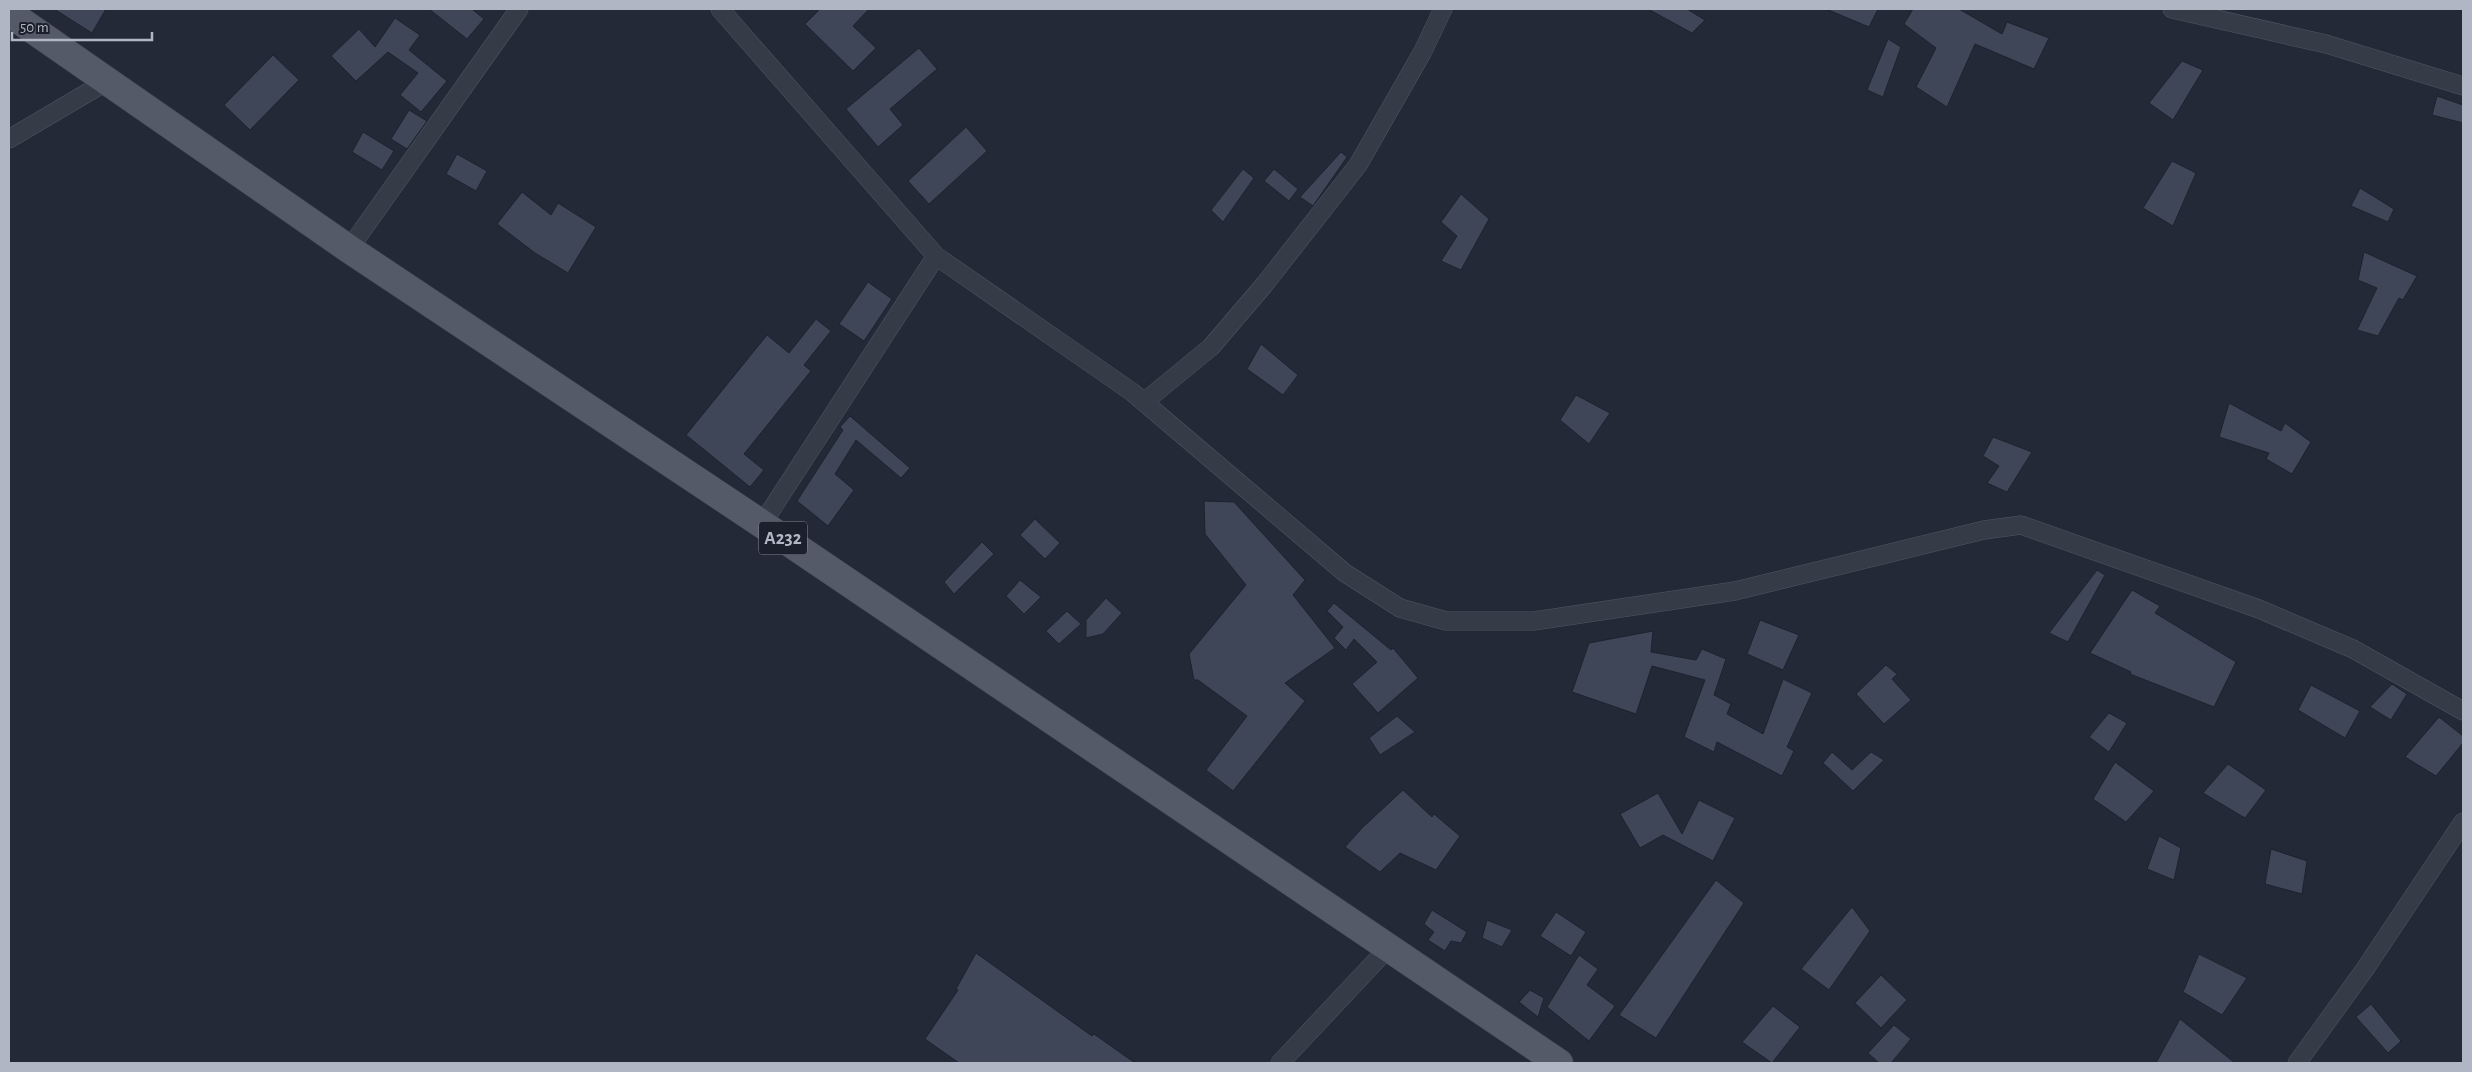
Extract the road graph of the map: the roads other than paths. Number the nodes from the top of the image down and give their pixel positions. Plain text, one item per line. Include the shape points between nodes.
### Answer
1 (518, 9) edge
2 (720, 9) edge
3 (1443, 9) edge
4 (2172, 9) edge
5 (9, 12) edge
6 (109, 80) junction
7 (2463, 86) edge
8 (9, 139) edge
9 (349, 249) junction
10 (936, 256) junction
11 (1144, 402) junction
12 (762, 524) junction
13 (2463, 711) edge
14 (2463, 822) edge
15 (1389, 947) junction
16 (1280, 1063) edge
17 (1559, 1063) edge
18 (2297, 1063) edge

1 - 9 street
2 - 10 street
3 - 11 street via 1422,53 1358,165 1211,347
4 - 7 street via 2326,44
5 - 6 main road, A232
6 - 8 street
6 - 9 main road, A232
9 - 12 main road, A232
10 - 11 street
10 - 12 street
11 - 13 street via 1345,573 1400,608 1446,621 1534,621 1735,591 1984,530 2021,525 2259,609 2353,649
12 - 15 main road, A232
14 - 18 street via 2365,969
15 - 16 street
15 - 17 main road, A232

